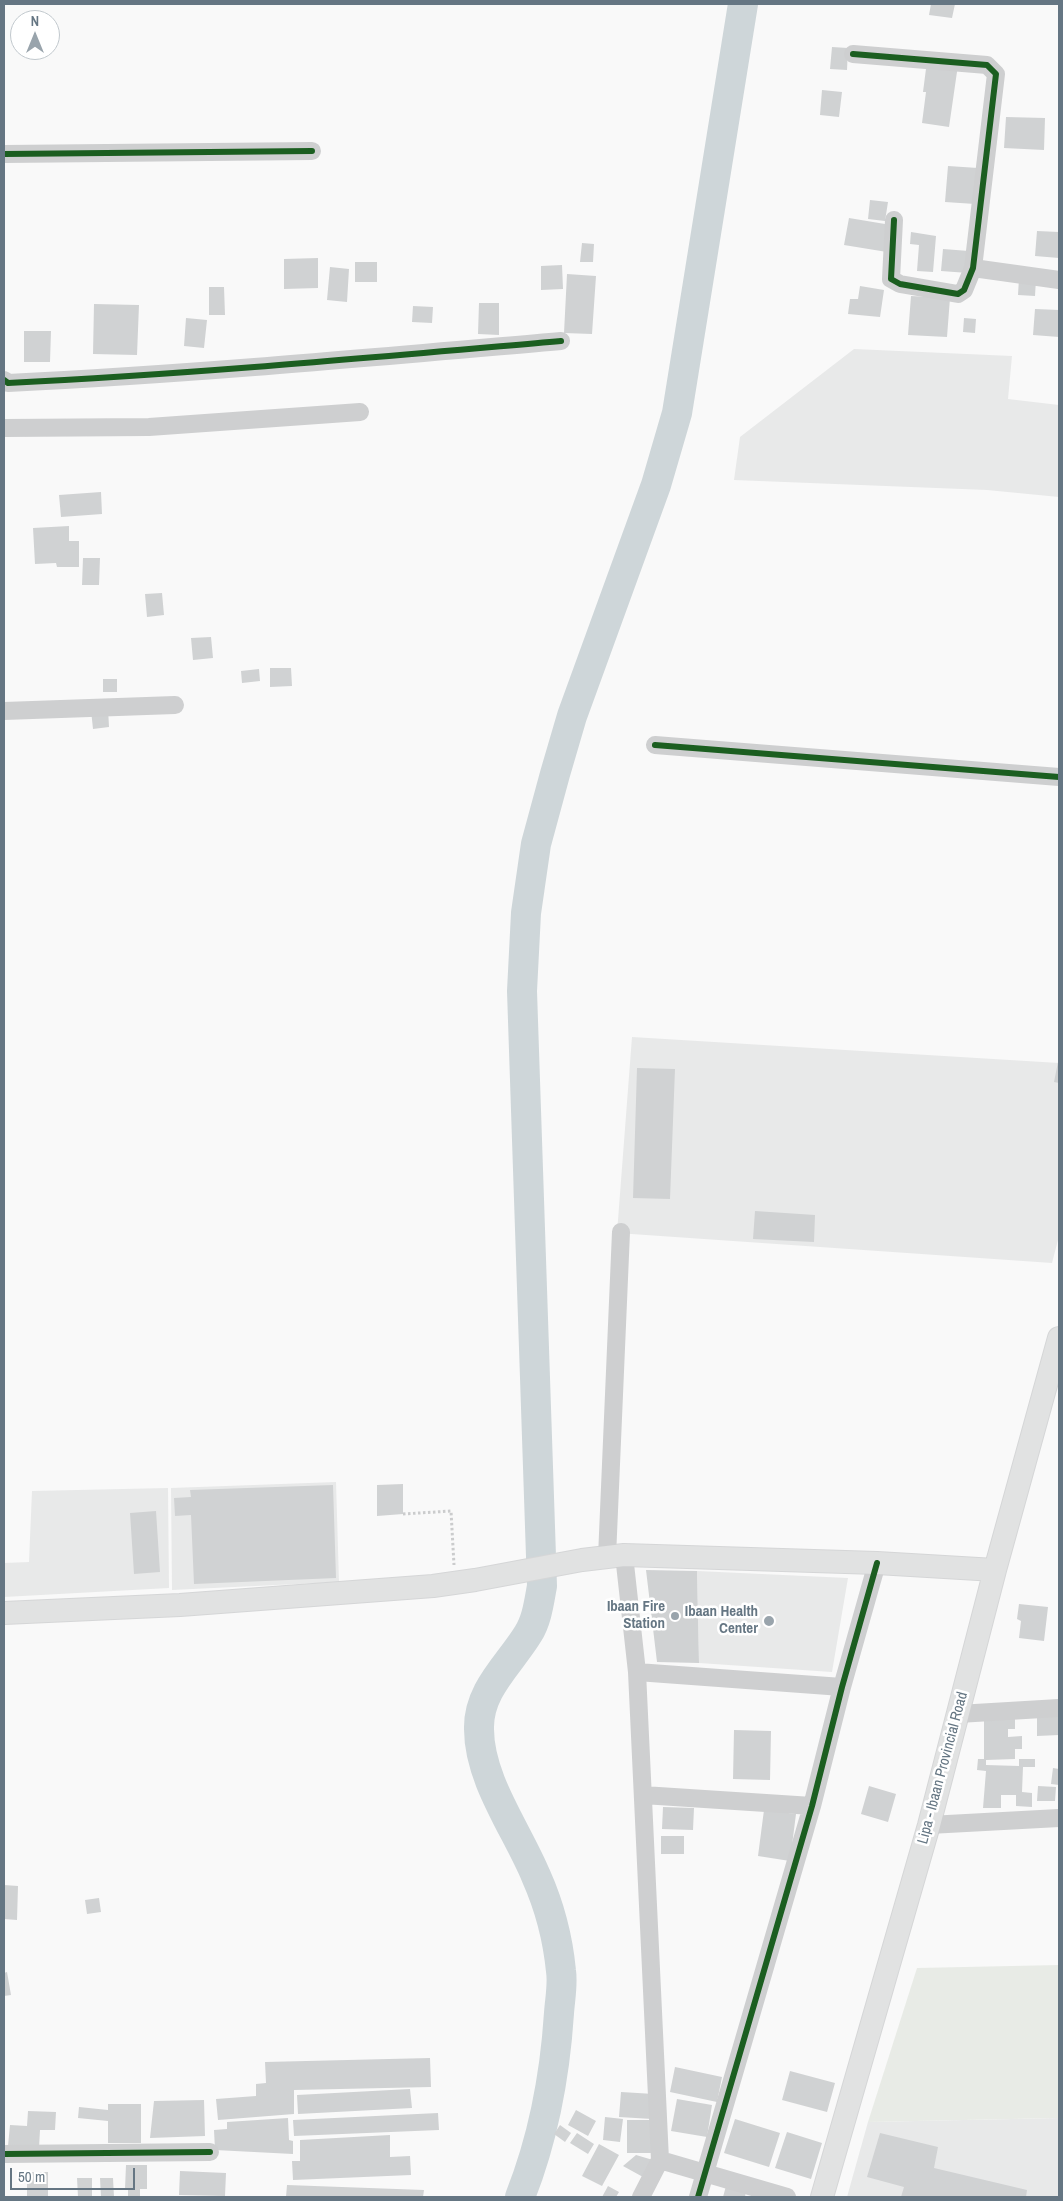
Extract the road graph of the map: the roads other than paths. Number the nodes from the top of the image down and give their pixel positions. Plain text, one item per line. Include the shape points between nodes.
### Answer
1 (853, 54) dead end
2 (312, 151) dead end
3 (4, 154) edge
4 (894, 220) dead end
5 (973, 268) junction
6 (1059, 280) edge
7 (561, 341) dead end
8 (4, 380) edge
9 (360, 412) dead end
10 (4, 428) edge
11 (176, 705) dead end
12 (4, 711) edge
13 (655, 745) dead end
14 (1059, 777) edge
15 (621, 1232) dead end
16 (1059, 1338) edge
17 (616, 1556) junction
18 (877, 1563) junction
19 (995, 1570) junction
20 (4, 1613) edge
21 (637, 1672) junction
22 (842, 1687) junction
23 (1059, 1708) edge
24 (958, 1714) junction
25 (643, 1795) junction
26 (812, 1806) junction
27 (1059, 1818) edge
28 (929, 1825) junction
29 (210, 2152) dead end
30 (4, 2154) edge
31 (660, 2160) junction
32 (705, 2174) junction
33 (641, 2197) edge
34 (698, 2197) edge
35 (787, 2197) edge
36 (822, 2197) edge

1 - 5 street via 987,66 996,74
2 - 3 street
4 - 5 street via 891,280 958,294 964,290
5 - 6 street
7 - 8 street via 283,366 36,382 8,383
9 - 10 street via 149,427
11 - 12 street
13 - 14 street
15 - 17 street
16 - 19 main road, Lipa - Ibaan Provincial Road
17 - 18 main road
17 - 20 main road via 454,1583 180,1605
17 - 21 street
18 - 19 main road
18 - 22 street
19 - 24 main road, Lipa - Ibaan Provincial Road
21 - 22 street
21 - 25 street
22 - 26 street
23 - 24 street
24 - 28 main road, Lipa - Ibaan Provincial Road
25 - 26 street
25 - 31 street
26 - 32 street
27 - 28 street
28 - 36 main road, Lipa - Ibaan Provincial Road
29 - 30 street
31 - 32 street
31 - 33 street
32 - 34 street
32 - 35 street

